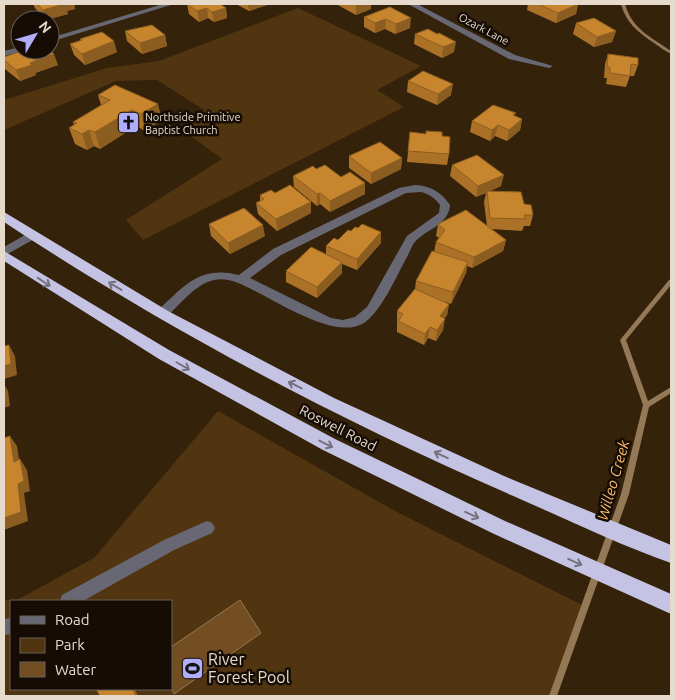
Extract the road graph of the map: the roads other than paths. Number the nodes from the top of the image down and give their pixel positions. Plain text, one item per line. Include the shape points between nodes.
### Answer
1 (170, 4) edge
2 (412, 4) edge
3 (60, 37) edge
4 (549, 66) dead end
5 (4, 216) edge
6 (32, 235) junction
7 (4, 254) edge
8 (241, 279) junction
9 (162, 314) junction
10 (207, 528) dead end
11 (671, 554) edge
12 (70, 600) edge
13 (671, 604) edge

1 - 3 street
2 - 4 street, Ozark Lane via 512,57
5 - 6 highway, Roswell Road
6 - 7 street
9 -> 6 highway, Roswell Road
7 -> 13 highway, Roswell Road via 70,299 223,389 363,463
8 - 8 street via 329,322 359,321 372,310 411,239 440,218 446,205 428,190 403,190 277,252
8 - 9 street via 221,275 208,277
11 -> 9 highway, Roswell Road via 566,511 345,410
10 - 12 street via 169,545

